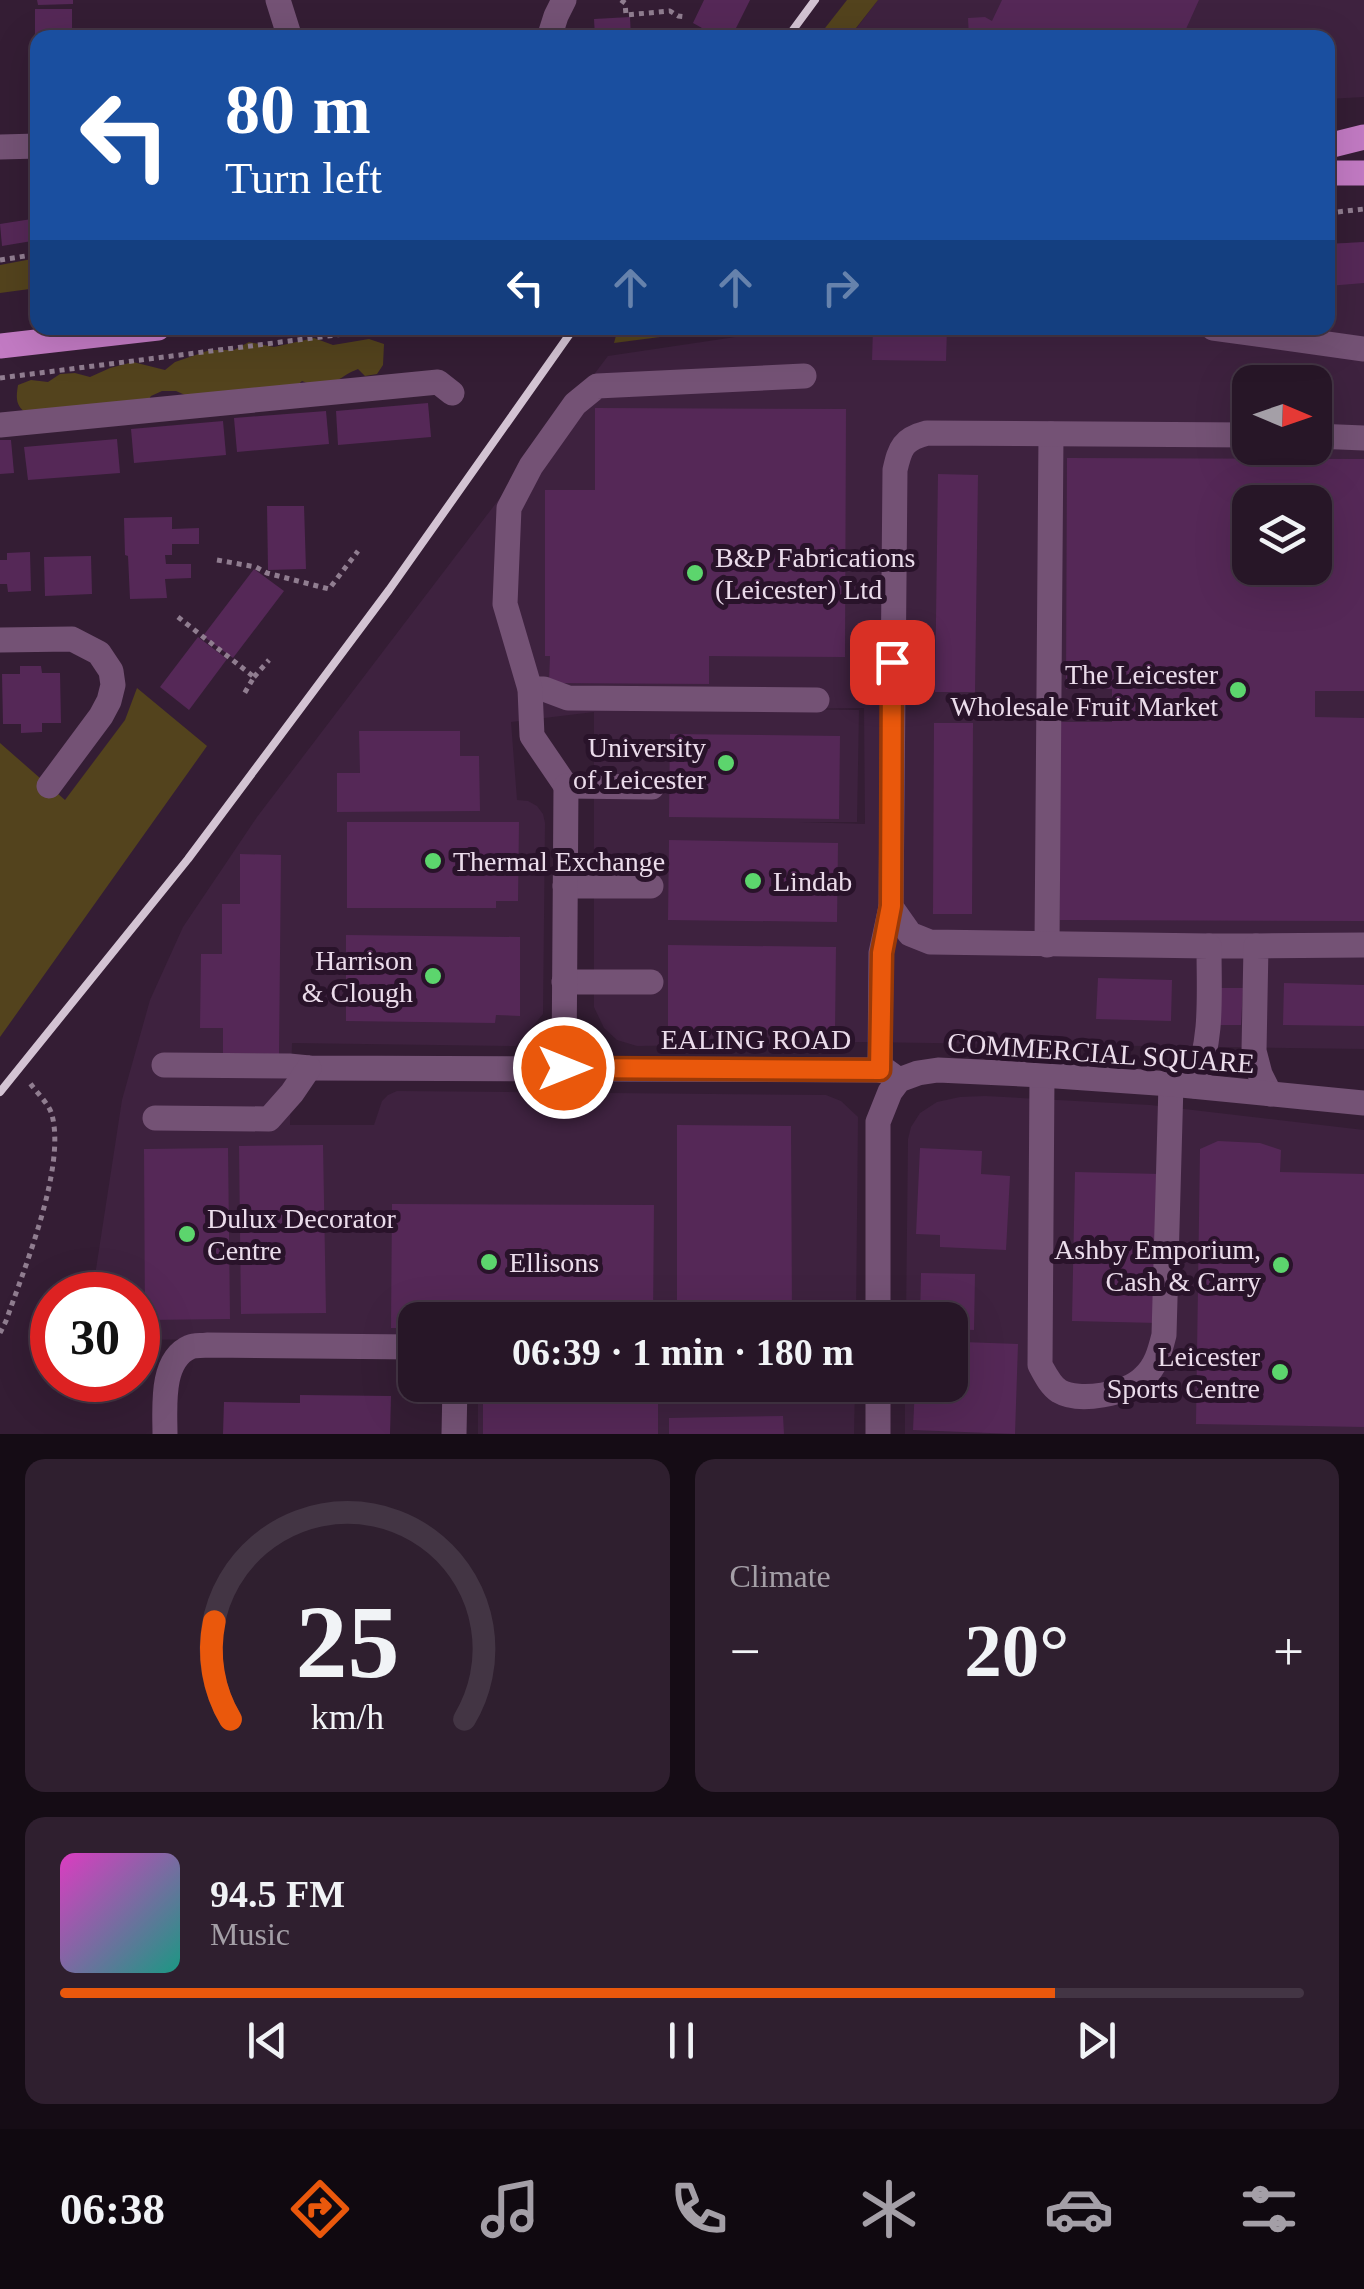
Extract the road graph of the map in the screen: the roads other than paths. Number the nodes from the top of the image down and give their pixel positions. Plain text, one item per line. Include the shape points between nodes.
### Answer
1 (278, 0) edge
2 (564, 0) edge
3 (287, 30) edge
4 (552, 30) edge
5 (1364, 138) edge
6 (1335, 144) edge
7 (30, 146) edge
8 (0, 147) edge
9 (1335, 173) edge
10 (1364, 173) edge
11 (97, 335) edge
12 (1265, 335) edge
13 (0, 346) edge
14 (1364, 348) edge
15 (804, 376) dead end
16 (452, 393) dead end
17 (0, 425) edge
18 (1050, 434) junction
19 (1232, 435) edge
20 (1332, 437) edge
21 (1364, 438) edge
22 (0, 640) edge
23 (530, 689) junction
24 (817, 700) dead end
25 (50, 786) dead end
26 (566, 786) junction
27 (652, 787) dead end
28 (565, 886) junction
29 (651, 886) dead end
30 (891, 906) junction
31 (1364, 944) edge
32 (1047, 945) junction
33 (1208, 946) junction
34 (1256, 946) junction
35 (564, 982) junction
36 (651, 982) dead end
37 (164, 1065) dead end
38 (309, 1068) junction
39 (564, 1068) junction
40 (890, 1075) junction
41 (1042, 1075) junction
42 (1183, 1085) junction
43 (1270, 1094) junction
44 (1364, 1104) edge
45 (155, 1118) dead end
46 (878, 1302) edge
47 (398, 1347) edge
48 (454, 1402) edge
49 (878, 1402) edge
50 (165, 1434) edge
51 (454, 1434) edge
52 (878, 1434) edge

1 - 3 street
2 - 4 street
5 - 6 main road
7 - 8 street
9 - 10 main road
11 - 13 main road
12 - 14 street
15 - 23 street via 597,386 574,404 509,508 504,604
16 - 17 street via 438,382
18 - 19 street
18 - 30 street via 927,434 912,437 900,450
18 - 32 street
20 - 21 street
22 - 25 street via 72,639 111,670 110,702
23 - 24 street via 568,698
23 - 26 street via 532,736
26 - 27 street
26 - 28 street
28 - 29 street
28 - 35 street
30 - 32 street via 910,934 930,942
30 - 40 street via 882,953
31 - 34 street
32 - 33 street
33 - 34 street
33 - 42 street via 1205,1057
34 - 43 street via 1254,1051
35 - 36 street
35 - 39 street
37 - 38 street, EALING ROAD
38 - 39 street, EALING ROAD
38 - 45 street via 269,1119
39 - 40 street, EALING ROAD
40 - 41 street, COMMERCIAL SQUARE
40 - 46 street via 878,1122
41 - 42 street, COMMERCIAL SQUARE
41 - 42 street via 1040,1365 1060,1391 1074,1395 1126,1390 1158,1358
42 - 43 street, COMMERCIAL SQUARE
43 - 44 street, COMMERCIAL SQUARE
47 - 50 street via 189,1348 168,1377
48 - 51 street
49 - 52 street

